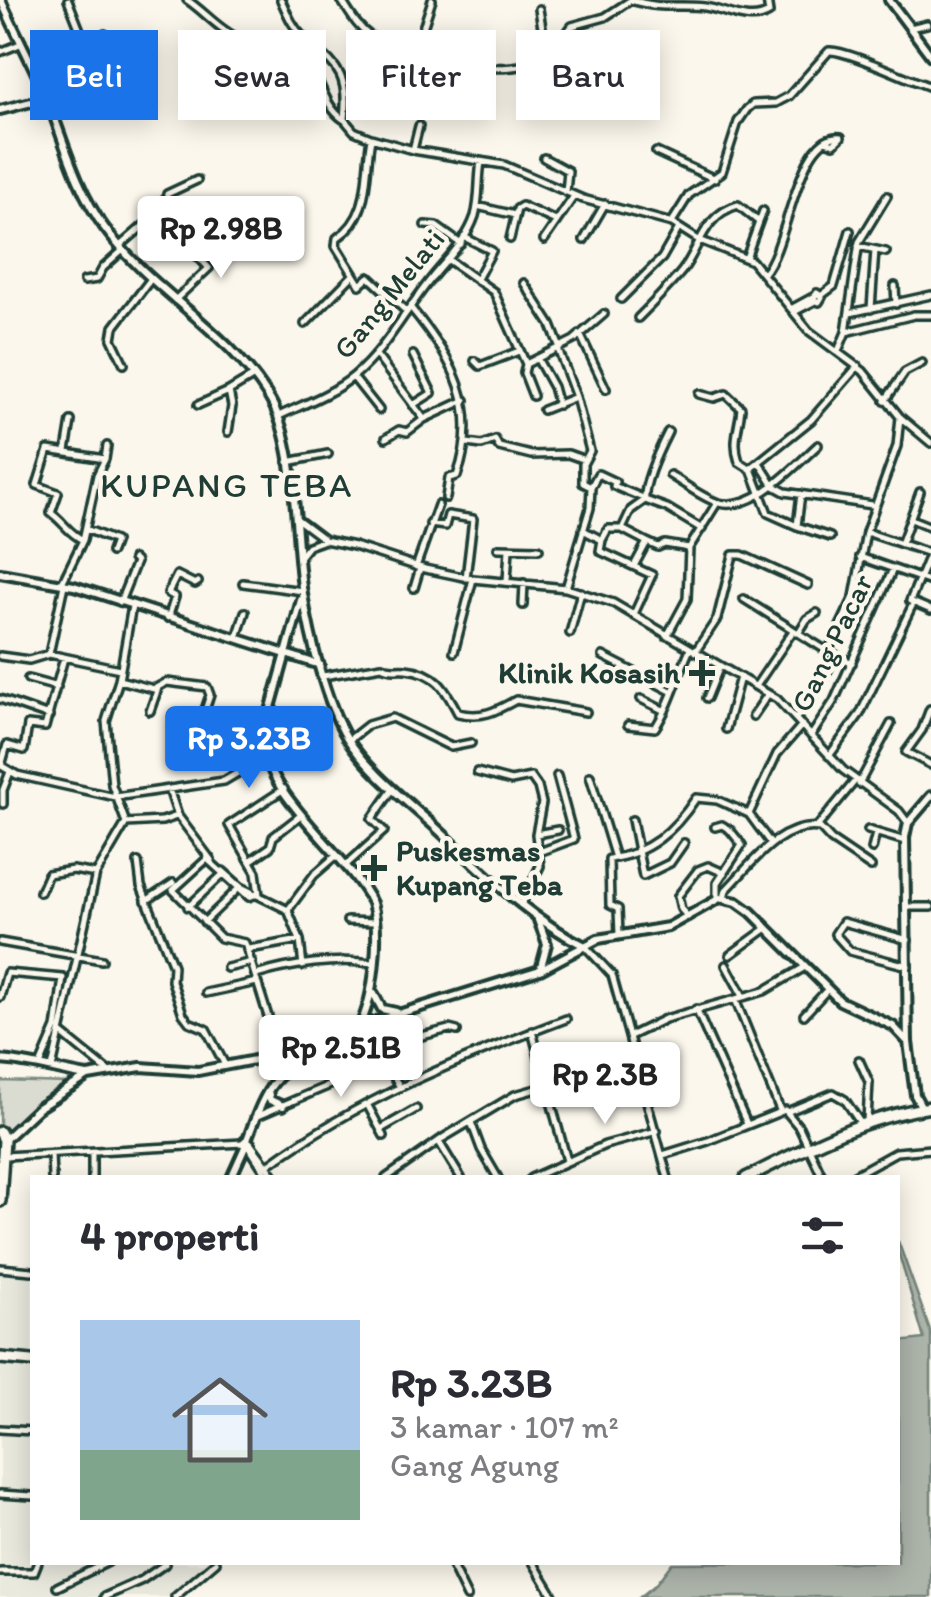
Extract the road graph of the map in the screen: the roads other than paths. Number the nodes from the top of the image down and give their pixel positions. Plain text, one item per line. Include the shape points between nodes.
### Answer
1 (68, 0) edge
2 (187, 0) edge
3 (282, 0) edge
4 (341, 0) edge
5 (432, 0) edge
6 (767, 0) edge
7 (889, 0) edge
8 (3, 1) edge
9 (539, 10) dead end
10 (926, 24) dead end
11 (910, 28) junction
12 (80, 30) edge
13 (227, 30) edge
14 (363, 30) edge
15 (423, 30) edge
16 (542, 30) edge
17 (569, 30) edge
18 (20, 44) junction
19 (0, 52) edge
20 (931, 56) edge
21 (30, 64) edge
22 (931, 86) edge
23 (30, 102) edge
24 (326, 102) edge
25 (0, 110) edge
26 (55, 120) edge
27 (344, 120) junction
28 (420, 126) dead end
29 (371, 138) junction
30 (826, 141) dead end
31 (413, 150) junction
32 (656, 152) dead end
33 (544, 158) dead end
34 (481, 160) junction
35 (715, 179) junction
36 (197, 180) dead end
37 (566, 192) junction
38 (574, 196) junction
39 (887, 196) dead end
40 (604, 204) junction
41 (477, 206) junction
42 (763, 211) dead end
43 (515, 215) junction
44 (556, 221) junction
45 (672, 222) junction
46 (759, 222) junction
47 (425, 225) dead end
48 (679, 228) junction
49 (850, 231) dead end
50 (195, 236) dead end
51 (510, 238) dead end
52 (697, 239) junction
53 (544, 240) dead end
54 (584, 240) dead end
55 (462, 241) junction
56 (858, 246) junction
57 (121, 248) junction
58 (875, 250) junction
59 (886, 252) dead end
60 (746, 258) junction
61 (450, 261) junction
62 (764, 273) junction
63 (352, 276) junction
64 (478, 278) junction
65 (150, 280) junction
66 (84, 281) dead end
67 (524, 283) dead end
68 (895, 286) dead end
69 (931, 295) edge
70 (621, 298) dead end
71 (176, 300) junction
72 (896, 304) junction
73 (871, 309) junction
74 (409, 310) junction
75 (792, 310) junction
76 (850, 312) junction
77 (604, 314) dead end
78 (931, 315) edge
79 (638, 318) dead end
80 (305, 324) dead end
81 (846, 332) junction
82 (580, 334) junction
83 (559, 348) junction
84 (519, 351) junction
85 (838, 352) junction
86 (376, 355) junction
87 (413, 355) dead end
88 (538, 360) junction
89 (475, 361) dead end
90 (922, 363) dead end
91 (124, 364) dead end
92 (526, 364) junction
93 (858, 366) junction
94 (254, 376) junction
95 (353, 377) junction
96 (606, 388) dead end
97 (229, 391) junction
98 (699, 394) dead end
99 (533, 396) dead end
100 (576, 397) junction
101 (465, 400) junction
102 (885, 401) junction
103 (198, 405) dead end
104 (413, 405) junction
105 (558, 405) junction
106 (379, 410) dead end
107 (543, 410) dead end
108 (279, 416) junction
109 (900, 417) junction
110 (424, 419) junction
111 (71, 421) dead end
112 (228, 432) dead end
113 (668, 432) dead end
114 (386, 438) dead end
115 (467, 443) junction
116 (931, 443) edge
117 (818, 445) dead end
118 (107, 446) dead end
119 (66, 451) junction
120 (328, 454) dead end
121 (105, 459) junction
122 (586, 460) junction
123 (288, 462) junction
124 (760, 464) junction
125 (751, 469) junction
126 (670, 475) dead end
127 (774, 486) junction
128 (591, 487) junction
129 (920, 492) dead end
130 (758, 494) junction
131 (801, 494) junction
132 (446, 498) dead end
133 (644, 499) junction
134 (717, 502) junction
135 (438, 505) dead end
136 (873, 505) junction
137 (295, 517) junction
138 (911, 520) junction
139 (430, 524) junction
140 (797, 526) junction
141 (931, 527) edge
142 (86, 528) junction
143 (622, 529) junction
144 (702, 529) junction
145 (584, 530) junction
146 (866, 532) junction
147 (830, 537) dead end
148 (83, 540) junction
149 (326, 540) junction
150 (602, 540) junction
151 (647, 542) junction
152 (901, 544) junction
153 (498, 548) dead end
154 (689, 548) junction
155 (509, 549) junction
156 (538, 549) dead end
157 (111, 552) dead end
158 (931, 553) edge
159 (860, 557) junction
160 (299, 559) junction
161 (133, 560) dead end
162 (634, 566) junction
163 (418, 568) junction
164 (892, 569) junction
165 (0, 573) edge
166 (920, 578) junction
167 (470, 579) junction
168 (198, 582) dead end
169 (507, 582) junction
170 (931, 582) edge
171 (243, 583) dead end
172 (63, 584) junction
173 (524, 584) junction
174 (808, 585) dead end
175 (414, 588) dead end
176 (566, 588) junction
177 (303, 592) junction
178 (581, 592) junction
179 (744, 600) dead end
180 (120, 602) junction
181 (914, 604) junction
182 (523, 605) dead end
183 (132, 606) junction
184 (931, 610) edge
185 (245, 612) dead end
186 (817, 613) dead end
187 (634, 615) junction
188 (168, 618) junction
189 (310, 624) junction
190 (295, 630) junction
191 (796, 632) junction
192 (570, 633) dead end
193 (667, 636) junction
194 (236, 640) junction
195 (693, 651) junction
196 (454, 652) dead end
197 (828, 652) junction
198 (49, 654) junction
199 (287, 655) junction
200 (0, 656) edge
201 (603, 656) dead end
202 (836, 656) junction
203 (64, 658) junction
204 (852, 663) junction
205 (320, 665) junction
206 (720, 666) junction
207 (120, 669) junction
208 (323, 676) junction
209 (740, 677) junction
210 (28, 679) dead end
211 (119, 680) junction
212 (158, 686) junction
213 (756, 686) junction
214 (57, 687) junction
215 (671, 691) junction
216 (768, 694) junction
217 (706, 698) dead end
218 (0, 699) edge
219 (642, 699) dead end
220 (930, 709) edge
221 (150, 711) dead end
222 (665, 711) junction
223 (586, 712) dead end
224 (49, 716) junction
225 (753, 716) dead end
226 (796, 718) junction
227 (892, 724) dead end
228 (628, 725) dead end
229 (802, 725) junction
230 (266, 729) junction
231 (726, 729) dead end
232 (922, 730) junction
233 (931, 734) edge
234 (811, 736) junction
235 (348, 740) junction
236 (471, 744) dead end
237 (828, 756) junction
238 (251, 765) dead end
239 (931, 765) edge
240 (1, 766) edge
241 (10, 772) junction
242 (477, 772) dead end
243 (558, 776) dead end
244 (590, 776) dead end
245 (857, 783) junction
246 (168, 788) junction
247 (284, 789) junction
248 (393, 789) junction
249 (931, 796) edge
250 (115, 797) junction
251 (3, 804) dead end
252 (927, 809) edge
253 (303, 814) junction
254 (749, 814) junction
255 (178, 816) junction
256 (632, 820) dead end
257 (908, 823) junction
258 (126, 824) junction
259 (715, 826) dead end
260 (814, 827) junction
261 (558, 830) dead end
262 (868, 830) dead end
263 (536, 834) junction
264 (876, 834) junction
265 (906, 840) junction
266 (684, 843) dead end
267 (770, 844) junction
268 (872, 850) dead end
269 (538, 852) junction
270 (206, 854) junction
271 (636, 854) junction
272 (337, 856) junction
273 (612, 858) junction
274 (138, 862) dead end
275 (250, 862) junction
276 (346, 866) junction
277 (872, 867) dead end
278 (724, 873) junction
279 (96, 874) junction
280 (222, 875) junction
281 (238, 889) junction
282 (40, 892) dead end
283 (258, 894) junction
284 (721, 898) junction
285 (146, 901) junction
286 (521, 905) junction
287 (188, 907) junction
288 (907, 907) junction
289 (931, 908) edge
290 (288, 910) junction
291 (688, 917) junction
292 (538, 919) junction
293 (347, 921) dead end
294 (204, 922) junction
295 (374, 922) junction
296 (767, 928) junction
297 (619, 935) junction
298 (300, 940) junction
299 (908, 940) junction
300 (0, 942) edge
301 (585, 946) junction
302 (249, 949) junction
303 (730, 955) dead end
304 (80, 957) junction
305 (102, 960) dead end
306 (883, 960) junction
307 (252, 962) junction
308 (373, 963) junction
309 (726, 965) dead end
310 (303, 966) junction
311 (908, 966) junction
312 (805, 967) junction
313 (227, 968) dead end
314 (882, 969) dead end
315 (540, 970) junction
316 (256, 978) junction
317 (372, 988) junction
318 (827, 990) junction
319 (206, 993) dead end
320 (0, 997) edge
321 (739, 998) junction
322 (696, 1009) junction
323 (368, 1010) junction
324 (403, 1013) junction
325 (804, 1014) dead end
326 (566, 1019) dead end
327 (908, 1020) junction
328 (376, 1021) junction
329 (893, 1026) junction
330 (359, 1027) junction
331 (457, 1031) dead end
332 (532, 1032) junction
333 (61, 1033) junction
334 (341, 1035) junction
335 (630, 1036) junction
336 (908, 1042) junction
337 (359, 1047) dead end
338 (280, 1056) junction
339 (0, 1060) edge
340 (859, 1060) dead end
341 (636, 1062) junction
342 (41, 1064) junction
343 (52, 1068) junction
344 (226, 1068) junction
345 (108, 1071) junction
346 (88, 1076) junction
347 (269, 1085) junction
348 (546, 1085) junction
349 (400, 1087) junction
350 (916, 1095) junction
351 (294, 1102) junction
352 (367, 1104) junction
353 (283, 1106) junction
354 (416, 1109) dead end
355 (909, 1109) junction
356 (928, 1109) edge
357 (780, 1110) junction
358 (789, 1112) junction
359 (254, 1119) junction
360 (471, 1122) junction
361 (864, 1122) junction
362 (747, 1124) junction
363 (657, 1131) junction
364 (438, 1142) junction
365 (247, 1144) junction
366 (2, 1146) edge
367 (808, 1146) junction
368 (931, 1149) edge
369 (92, 1153) junction
370 (52, 1154) junction
371 (663, 1156) junction
372 (566, 1161) junction
373 (268, 1166) junction
374 (399, 1169) junction
375 (548, 1169) junction
376 (52, 1175) edge
377 (92, 1175) edge
378 (233, 1175) edge
379 (271, 1175) edge
380 (272, 1175) edge
381 (390, 1175) edge
382 (402, 1175) edge
383 (459, 1175) edge
384 (496, 1175) edge
385 (537, 1175) edge
386 (551, 1175) edge
387 (667, 1175) edge
388 (752, 1175) edge
389 (821, 1175) edge
390 (855, 1175) edge
391 (0, 1201) edge
392 (0, 1268) edge
393 (30, 1270) edge
394 (0, 1358) edge
395 (30, 1361) edge
396 (0, 1429) edge
397 (30, 1431) edge
398 (0, 1494) edge
399 (30, 1496) edge
400 (37, 1565) edge
401 (102, 1565) edge
402 (164, 1565) edge
403 (212, 1565) edge
404 (451, 1565) edge
405 (535, 1565) edge
406 (0, 1572) edge
407 (57, 1587) dead end
408 (121, 1594) edge
409 (104, 1597) edge
410 (175, 1597) edge
411 (467, 1597) edge
412 (554, 1597) edge

1 - 12 street
2 - 13 street
3 - 27 street via 300,34 338,70
4 - 14 street
5 - 15 street
6 - 17 street via 769,13 748,18 631,0
7 - 11 main road
8 - 18 main road
9 - 16 street
10 - 11 street
11 - 20 main road
18 - 19 street
18 - 21 main road
22 - 35 street via 833,50 789,96 747,108
23 - 25 main road
24 - 27 street
26 - 57 main road via 81,189
27 - 29 street
28 - 31 street
29 - 31 street
29 - 63 street via 357,221 336,240
30 - 62 street via 808,158
31 - 34 street
32 - 35 street
33 - 37 street via 568,171
34 - 37 street
34 - 41 street, Gang Melati
35 - 45 street via 689,195
36 - 57 street via 167,194 165,207
37 - 38 street
38 - 40 street
38 - 44 street
39 - 56 street
40 - 45 street
40 - 54 street
41 - 43 street
41 - 55 street, Gang Melati
42 - 46 street
43 - 44 street via 522,206
43 - 51 street
44 - 53 street
45 - 48 street
46 - 52 street via 732,206
46 - 60 street
47 - 55 street
48 - 52 street
48 - 70 street via 662,258
49 - 75 street via 835,284
50 - 71 street via 185,242 209,268
52 - 60 street
52 - 79 street via 684,268
55 - 61 street, Gang Melati
55 - 64 street via 492,251
56 - 58 street
56 - 76 street
57 - 65 main road
57 - 66 street via 97,278
58 - 59 street
58 - 73 street
60 - 62 street
61 - 64 street
61 - 74 street, Gang Melati
62 - 75 street
63 - 74 street via 360,285 369,276
63 - 80 street
64 - 84 street via 498,297
65 - 71 main road
65 - 91 street via 114,328
67 - 83 street
68 - 72 street
69 - 72 street
71 - 94 main road
72 - 73 street
73 - 76 street
74 - 86 street, Gang Melati
74 - 101 street via 441,349
75 - 85 street
76 - 81 street
77 - 82 street
78 - 81 street
81 - 85 street
82 - 83 street
82 - 96 street
83 - 88 street
83 - 100 street
84 - 89 street via 480,366
84 - 92 street
85 - 93 street
86 - 95 street, Gang Melati
86 - 104 street
87 - 104 street via 432,392
88 - 92 street
88 - 105 street
90 - 102 street via 906,372
92 - 99 street
93 - 102 street
93 - 124 street
94 - 97 street
94 - 108 main road
95 - 106 street
95 - 108 street, Gang Melati
97 - 103 street
97 - 112 street
98 - 125 street via 726,394 741,408 735,448 739,462
100 - 105 street
100 - 122 street via 590,445
101 - 110 street
101 - 115 street
102 - 109 street
104 - 110 street
105 - 107 street
108 - 123 main road
109 - 116 street
109 - 136 street via 897,446
110 - 114 street
111 - 119 street
113 - 133 street
115 - 122 street via 495,440 500,448 531,455
115 - 132 street
117 - 127 street
118 - 121 street
119 - 121 street
119 - 148 street via 48,450 38,485 58,492 52,514
120 - 123 street
121 - 142 street
122 - 128 street via 583,483
123 - 137 main road
124 - 125 street
124 - 127 street
125 - 130 street
126 - 134 street
127 - 130 street
127 - 131 street
128 - 133 street via 598,474
128 - 145 street
129 - 138 street
130 - 134 street via 736,504
130 - 140 street via 768,513
131 - 136 street
131 - 140 street
133 - 143 street
133 - 144 street
134 - 144 street
135 - 139 street
136 - 146 street
137 - 149 street
137 - 160 main road
138 - 141 street
138 - 152 street
139 - 163 street
139 - 167 street via 445,526 448,514 474,520
140 - 147 street
142 - 148 street
142 - 157 street via 115,541
143 - 150 street via 608,528
143 - 151 street
144 - 154 street
145 - 150 street
145 - 176 street
146 - 152 street
146 - 159 street
148 - 172 street
149 - 160 street via 308,546
149 - 163 street
150 - 162 street via 600,550
151 - 154 street
151 - 162 street
152 - 158 street
153 - 155 street
154 - 193 street via 688,594
155 - 156 street
155 - 169 street
158 - 166 street
159 - 164 street
159 - 197 street via 854,597
160 - 177 main road
161 - 180 street
162 - 187 street via 652,576
163 - 167 street
163 - 175 street
164 - 166 street
164 - 204 street, Gang Pacar
165 - 172 main road
166 - 170 street
166 - 181 street
167 - 169 street
167 - 196 street
168 - 188 street via 177,575
169 - 173 street
171 - 177 street
172 - 180 main road
172 - 198 street
173 - 176 street
173 - 182 street
174 - 195 street via 734,554 717,619
176 - 178 street
177 - 189 main road
177 - 190 main road
178 - 187 street
178 - 192 street
179 - 191 street
180 - 183 main road
181 - 184 street
181 - 237 street via 860,714
183 - 188 main road
183 - 207 street
185 - 194 street
186 - 191 street
187 - 193 street
188 - 194 main road
189 - 190 main road
189 - 205 main road
190 - 199 main road
191 - 197 street
191 - 213 street
193 - 195 street
194 - 199 main road
195 - 206 street
195 - 215 street
197 - 202 street
198 - 200 street via 29,660
198 - 203 street
199 - 205 main road
199 - 230 main road
201 - 215 street
202 - 204 street
202 - 226 street
203 - 207 street
203 - 214 street
204 - 234 street, Gang Pacar
205 - 208 main road
206 - 209 street
206 - 217 street
207 - 211 street
208 - 223 street via 382,666 429,674 458,713 474,716 516,700
208 - 235 main road
209 - 213 street
209 - 231 street
210 - 214 street
211 - 212 street
211 - 250 street via 106,721
212 - 221 street
212 - 230 street via 207,687 204,708
213 - 216 street
214 - 224 street
215 - 222 street
216 - 225 street
216 - 226 street
218 - 224 street
219 - 222 street
220 - 232 street
222 - 228 street via 652,730
224 - 240 street via 44,727 28,724 24,750 6,745
226 - 229 street
227 - 245 street
229 - 234 street
229 - 254 street via 770,768
230 - 247 main road via 265,758
232 - 233 street
232 - 239 street via 906,752
234 - 237 street
235 - 236 street via 392,718 451,747
235 - 248 main road
237 - 245 street
238 - 246 street via 224,781
240 - 241 street
241 - 250 street
241 - 251 street
242 - 263 street via 533,779 542,803
243 - 269 street via 574,839
244 - 273 street
245 - 257 street
245 - 260 street
246 - 250 street
246 - 255 street
247 - 253 main road
247 - 275 street via 230,824
248 - 276 street via 372,818 384,832
248 - 286 main road
249 - 252 main road
250 - 258 street
252 - 257 main road
253 - 272 main road
253 - 275 street
254 - 267 street
254 - 271 street via 697,798 655,844
255 - 258 street
255 - 270 street
256 - 271 street
257 - 265 main road
258 - 279 street
259 - 278 street via 725,826 742,843
260 - 267 street
260 - 277 street
261 - 263 street
262 - 264 street
263 - 269 street
264 - 265 street
264 - 268 street
265 - 288 main road
266 - 271 street via 670,863 646,876
267 - 284 street
269 - 286 street via 540,866
270 - 283 street
270 - 285 street
271 - 273 street
272 - 276 main road
272 - 290 street
273 - 297 street via 610,905 618,909
274 - 285 street
275 - 283 street
276 - 295 main road via 372,903
278 - 284 street via 717,884
278 - 291 street via 701,868 678,896
279 - 282 street via 48,874
279 - 304 street
280 - 281 street
280 - 287 street
280 - 287 street via 206,859 174,887
281 - 283 street via 252,898
281 - 294 street
283 - 290 street
284 - 291 main road
284 - 296 main road via 742,905
285 - 344 street via 173,966 183,1014 206,1028
286 - 292 main road
287 - 294 street
288 - 289 street
288 - 299 main road
290 - 298 street
291 - 297 main road
292 - 301 main road
292 - 315 main road via 547,944
293 - 295 street
294 - 302 street via 220,938 240,940
295 - 308 main road
296 - 303 street
296 - 312 main road
297 - 301 main road
298 - 302 street
298 - 310 street
299 - 306 street via 841,922 835,936 850,951
299 - 311 main road
300 - 304 street
301 - 315 main road
301 - 335 street via 612,975
302 - 307 street
304 - 305 street
304 - 333 street
306 - 311 street
306 - 314 street
307 - 313 street
307 - 316 street
308 - 310 street
308 - 317 main road
309 - 321 street
310 - 316 street
311 - 327 main road
312 - 318 main road
312 - 321 street
315 - 324 main road
316 - 319 street
316 - 338 street
317 - 323 main road
317 - 324 main road via 382,1009
318 - 325 street
318 - 329 main road
320 - 342 street via 6,973 63,978 56,1028
321 - 322 street
321 - 357 street
322 - 335 street
322 - 362 street
323 - 328 main road via 376,1011
323 - 330 main road
324 - 328 main road
326 - 332 street
327 - 329 main road
327 - 336 main road
328 - 330 main road
329 - 336 main road
330 - 334 main road
331 - 349 street via 378,1048
332 - 348 street
332 - 349 street
333 - 343 street
333 - 345 street
334 - 338 main road
334 - 347 main road
335 - 341 street
336 - 350 main road
337 - 351 street via 366,1070
338 - 344 main road
339 - 342 main road
340 - 361 street via 870,1082
341 - 348 street
341 - 363 street
342 - 343 main road
343 - 346 main road
344 - 345 main road
345 - 346 main road
346 - 366 main road via 38,1108
347 - 353 main road via 270,1100
347 - 359 main road
348 - 360 street
348 - 372 street
349 - 352 street
350 - 355 main road
350 - 356 main road
351 - 353 street
351 - 359 street
352 - 354 street via 382,1132
352 - 373 street
353 - 359 street
355 - 356 highway
355 - 361 highway
357 - 358 street
357 - 362 street
358 - 361 street via 833,1093
358 - 367 street
359 - 365 main road
360 - 364 street
360 - 384 street
361 - 367 highway
362 - 371 street
363 - 371 street
363 - 372 street
364 - 374 street
364 - 383 street
365 - 369 street
365 - 373 street
365 - 378 main road
365 - 379 street
366 - 370 street
366 - 391 highway
367 - 388 highway
367 - 389 street
368 - 390 street via 896,1152
369 - 370 street
369 - 377 street
370 - 376 street
371 - 387 street
372 - 375 street
373 - 380 street
374 - 381 street
374 - 382 street
375 - 385 street
375 - 386 street
392 - 393 street
394 - 395 highway
396 - 397 street
398 - 399 street
400 - 406 street via 34,1572
401 - 407 street
402 - 408 street
403 - 410 street
404 - 411 street
405 - 412 street
408 - 409 street

